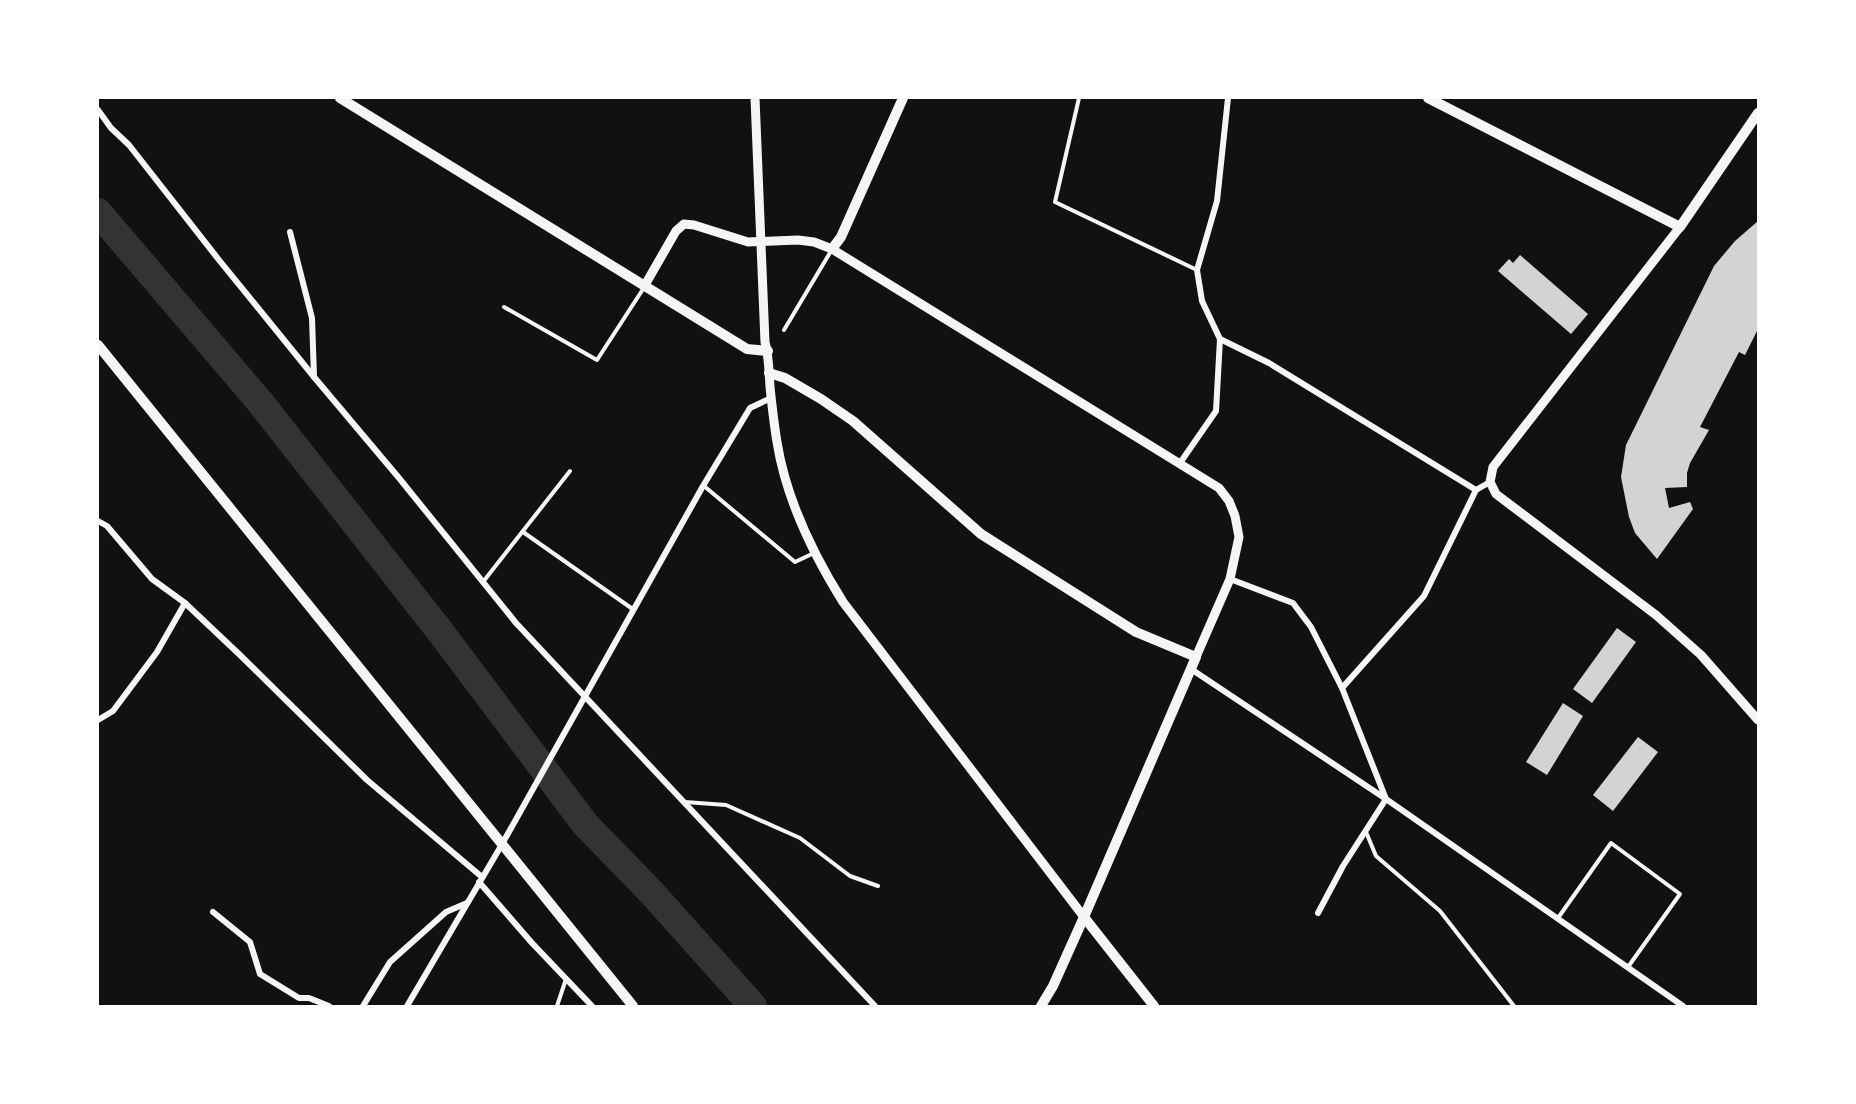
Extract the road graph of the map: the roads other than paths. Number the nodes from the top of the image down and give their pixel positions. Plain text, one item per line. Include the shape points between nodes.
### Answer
1 (340, 98) edge
2 (756, 98) edge
3 (903, 98) edge
4 (1079, 98) edge
5 (1228, 98) edge
6 (1428, 98) edge
7 (98, 110) edge
8 (1758, 113) edge
9 (1680, 227) junction
10 (290, 232) dead end
11 (762, 241) junction
12 (832, 249) junction
13 (1197, 270) junction
14 (645, 285) junction
15 (504, 307) dead end
16 (784, 330) dead end
17 (1220, 339) junction
18 (98, 345) edge
19 (768, 351) junction
20 (770, 374) junction
21 (314, 377) junction
22 (771, 398) junction
23 (1180, 463) junction
24 (570, 471) dead end
25 (1490, 482) junction
26 (703, 486) junction
27 (1476, 490) junction
28 (98, 521) edge
29 (522, 531) junction
30 (814, 552) junction
31 (1230, 579) junction
32 (483, 582) junction
33 (185, 603) junction
34 (634, 610) junction
35 (1196, 657) junction
36 (1191, 669) junction
37 (1342, 688) junction
38 (585, 696) junction
39 (98, 720) edge
40 (1758, 720) edge
41 (1386, 799) junction
42 (683, 802) junction
43 (1366, 832) junction
44 (501, 846) junction
45 (481, 880) junction
46 (878, 886) dead end
47 (467, 903) junction
48 (213, 912) dead end
49 (1318, 913) dead end
50 (1084, 916) junction
51 (1558, 918) junction
52 (1628, 968) junction
53 (566, 979) junction
54 (328, 1006) edge
55 (363, 1006) edge
56 (407, 1006) edge
57 (557, 1006) edge
58 (592, 1006) edge
59 (633, 1006) edge
60 (875, 1006) edge
61 (1041, 1006) edge
62 (1154, 1006) edge
63 (1514, 1006) edge
64 (1683, 1006) edge

1 - 14 main road
2 - 11 street
3 - 12 main road via 841,237
4 - 13 lane via 1055,202
5 - 13 street via 1217,201
6 - 9 main road
7 - 21 street
8 - 9 main road
9 - 25 street via 1493,468
10 - 21 street via 312,318
11 - 12 street via 798,240
11 - 14 street via 748,242 684,224
11 - 19 street
12 - 16 lane
12 - 23 street
13 - 17 street via 1202,301
14 - 15 lane via 597,360
14 - 19 main road via 747,349
17 - 23 street via 1216,411
17 - 27 street via 1269,363
18 - 44 main road
19 - 20 street
20 - 22 street
20 - 35 main road via 785,378 853,421 981,534 1136,632
21 - 32 street
22 - 26 street via 750,408
22 - 30 street via 788,488
23 - 31 street via 1219,488 1229,501 1239,537
24 - 29 lane
25 - 27 street
25 - 40 street via 1496,494 1679,634
26 - 30 lane via 795,562
26 - 34 street
27 - 37 street via 1424,596
28 - 33 street via 152,579
29 - 32 lane
29 - 34 lane
30 - 50 street via 843,602
31 - 35 street
31 - 37 street via 1293,603 1311,627
32 - 38 street
33 - 39 street via 158,652 113,711
33 - 45 street via 367,780
34 - 38 street
35 - 36 main road
36 - 41 street
36 - 50 main road
37 - 41 street
38 - 42 street
38 - 44 street
41 - 43 street
41 - 51 street
42 - 46 lane via 726,805 800,838 850,876
42 - 60 street
43 - 49 street
43 - 63 lane via 1376,856 1440,911
44 - 45 street
44 - 59 main road
45 - 47 street
45 - 53 street
47 - 55 street via 446,912 390,962
47 - 56 street
48 - 54 street via 250,942 260,974 299,998
50 - 61 main road
50 - 62 main road
51 - 52 street
51 - 52 lane via 1611,843 1680,894
52 - 64 street
53 - 57 lane
53 - 58 street

